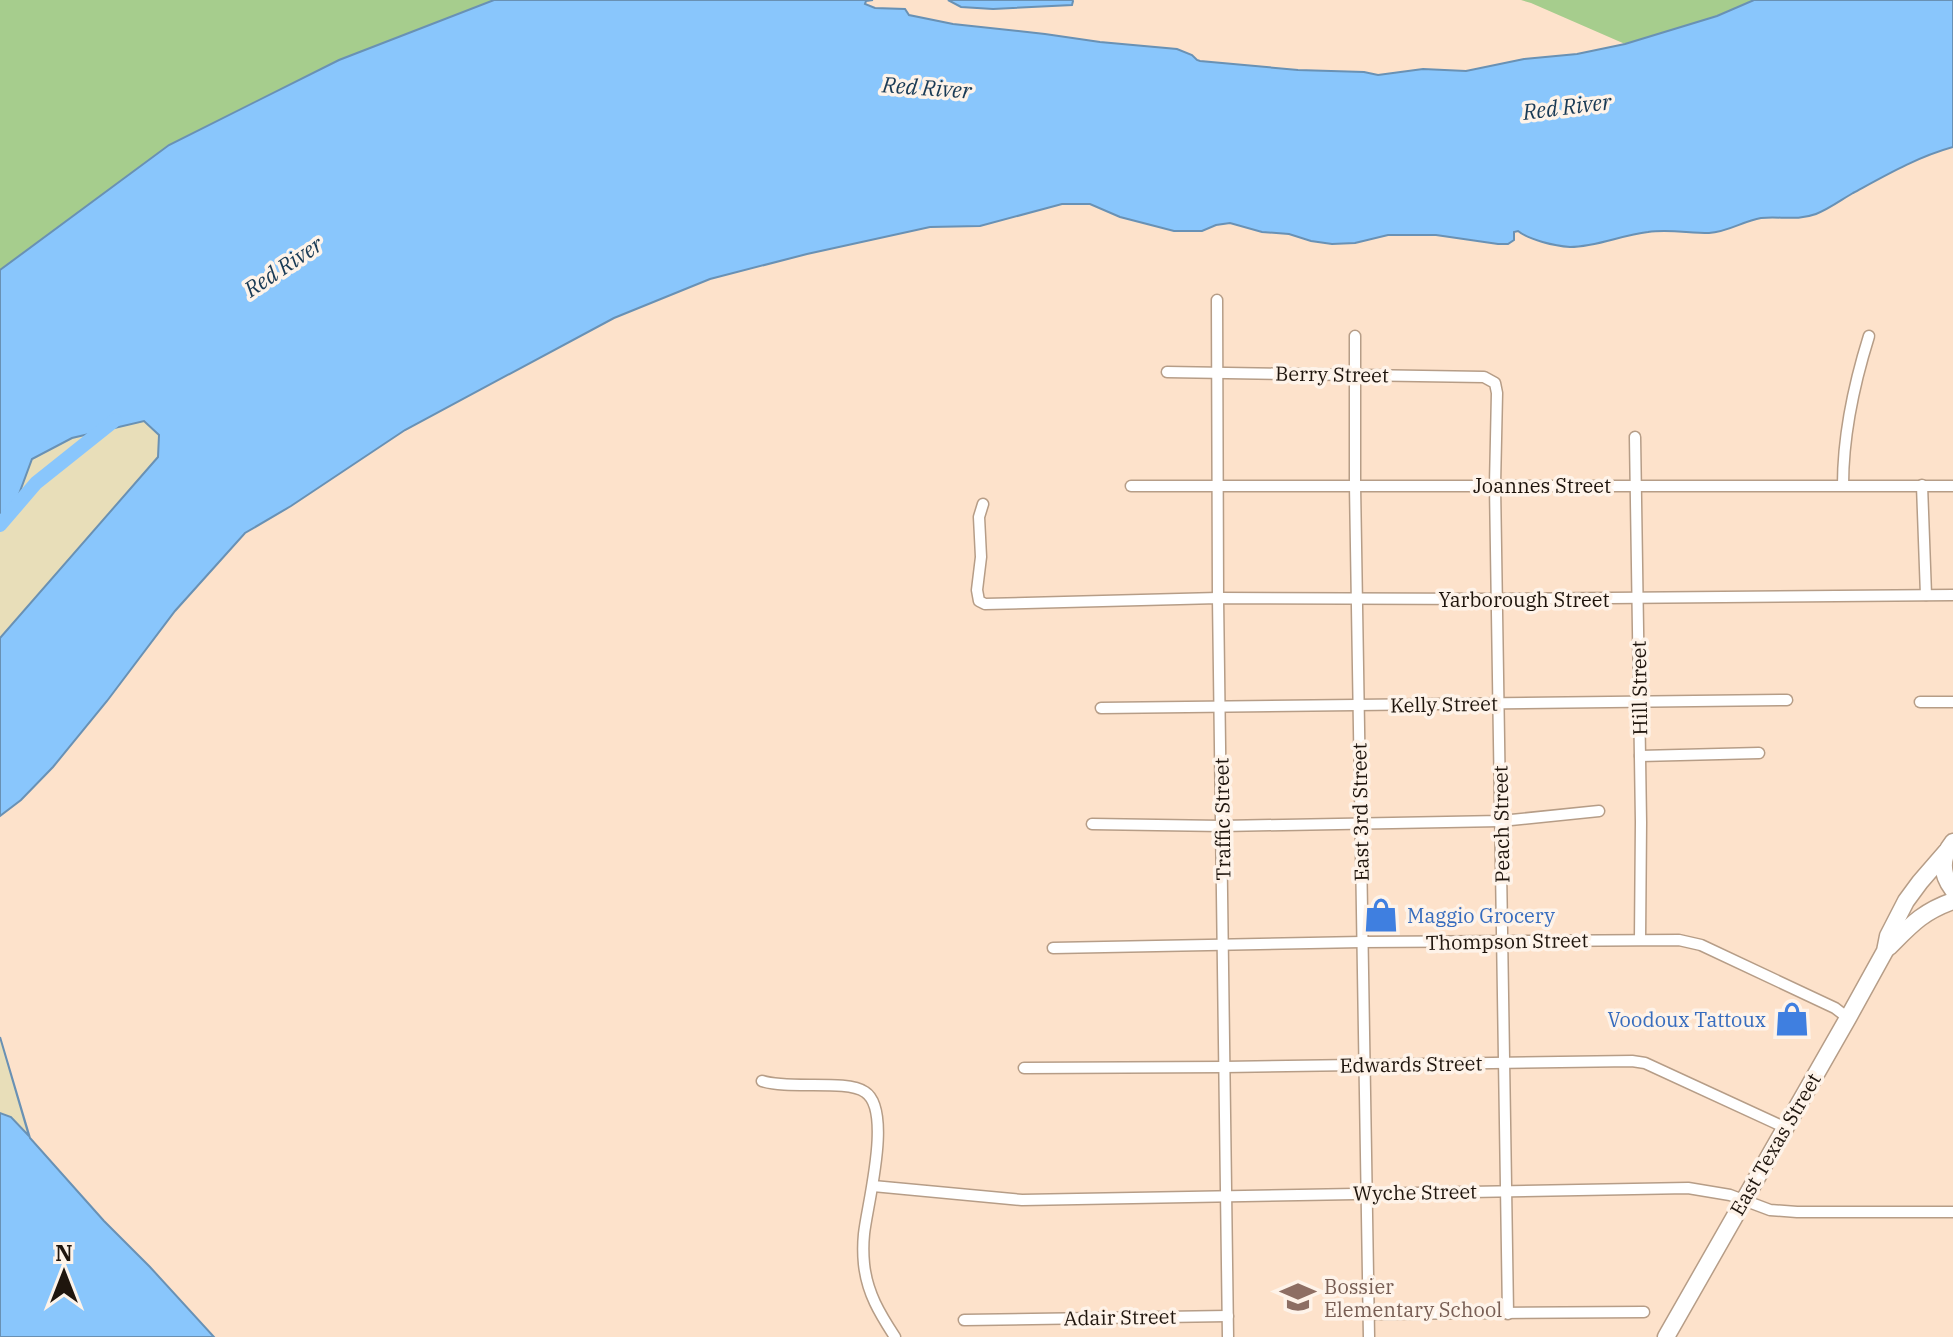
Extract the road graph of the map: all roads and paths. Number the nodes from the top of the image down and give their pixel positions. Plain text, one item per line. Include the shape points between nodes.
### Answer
1 (1217, 300) dead end
2 (1355, 336) dead end
3 (1869, 336) dead end
4 (1167, 372) dead end
5 (1217, 372) junction
6 (1355, 374) junction
7 (1495, 383) joint
8 (1635, 437) dead end
9 (1217, 485) junction
10 (1355, 485) junction
11 (1495, 485) junction
12 (1635, 485) junction
13 (1843, 485) junction
14 (1922, 485) junction
15 (1131, 486) dead end
16 (1953, 486) edge
17 (983, 504) dead end
18 (1926, 595) junction
19 (1953, 595) edge
20 (1218, 598) junction
21 (1638, 598) junction
22 (1357, 599) junction
23 (1498, 599) junction
24 (1787, 700) dead end
25 (1640, 701) junction
26 (1920, 702) dead end
27 (1953, 702) edge
28 (1499, 703) junction
29 (1358, 704) junction
30 (1220, 707) junction
31 (1101, 708) dead end
32 (1759, 753) dead end
33 (1640, 756) junction
34 (1599, 811) dead end
35 (1501, 821) junction
36 (1092, 824) dead end
37 (1360, 824) junction
38 (1222, 826) junction
39 (1950, 847) edge
40 (1953, 890) edge
41 (1953, 901) edge
42 (1640, 939) junction
43 (1502, 941) junction
44 (1362, 942) junction
45 (1223, 946) junction
46 (1053, 948) dead end
47 (1885, 951) junction
48 (1848, 1018) junction
49 (1505, 1062) junction
50 (1364, 1065) junction
51 (1224, 1067) junction
52 (1024, 1068) dead end
53 (762, 1081) dead end
54 (1784, 1127) junction
55 (873, 1186) junction
56 (1506, 1191) junction
57 (1366, 1193) junction
58 (1226, 1196) junction
59 (1743, 1200) junction
60 (1953, 1212) edge
61 (1644, 1312) dead end
62 (1369, 1314) junction
63 (1508, 1314) junction
64 (1228, 1316) junction
65 (964, 1320) dead end
66 (895, 1337) edge
67 (1228, 1337) edge
68 (1369, 1337) edge
69 (1666, 1337) edge

1 - 5 street, Traffic Street
2 - 6 street, East 3rd Street
3 - 13 street via 1849,419
4 - 5 street, Berry Street
5 - 6 street, Berry Street
5 - 9 street, Traffic Street
6 - 7 street, Berry Street via 1484,377
6 - 10 street, East 3rd Street
7 - 11 street, Peach Street
8 - 12 street, Hill Street
9 - 10 street, Joannes Street
9 - 15 street, Joannes Street
9 - 20 street, Traffic Street
10 - 11 street, Joannes Street
10 - 22 street, East 3rd Street
11 - 12 street, Joannes Street
11 - 23 street, Peach Street
12 - 13 street, Joannes Street
12 - 21 street, Hill Street
13 - 14 street, Joannes Street
14 - 16 street, Joannes Street
14 - 18 street
17 - 20 street, Yarborough Street via 977,590 981,603
18 - 19 street, Yarborough Street
18 - 21 street, Yarborough Street
20 - 22 street, Yarborough Street
20 - 30 street, Traffic Street
21 - 23 street, Yarborough Street
21 - 25 street, Hill Street
22 - 23 street, Yarborough Street
22 - 29 street, East 3rd Street
23 - 28 street, Peach Street
24 - 25 street, Kelly Street
25 - 28 street, Kelly Street
25 - 33 street, Hill Street
26 - 27 street
28 - 29 street, Kelly Street
28 - 35 street, Peach Street
29 - 30 street, Kelly Street
29 - 37 street, East 3rd Street
30 - 31 street, Kelly Street
30 - 38 street, Traffic Street
32 - 33 street
33 - 42 street, Hill Street
34 - 35 street
35 - 37 street
35 - 43 street, Peach Street
36 - 38 street
37 - 38 street
37 - 44 street, East 3rd Street
38 - 45 street, Traffic Street
39 - 40 main road, East Texas Street via 1943,872
39 - 47 main road, East Texas Street via 1906,901
41 - 47 main road, East Texas Street via 1922,915
42 - 43 street, Thompson Street
42 - 48 street, Thompson Street via 1701,945
43 - 44 street, Thompson Street
43 - 49 street, Peach Street
44 - 45 street, Thompson Street
44 - 50 street, East 3rd Street
45 - 46 street, Thompson Street
45 - 51 street, Traffic Street
47 - 48 main road, East Texas Street
48 - 54 main road, East Texas Street
49 - 50 street, Edwards Street
49 - 54 street, Edwards Street via 1645,1063
49 - 56 street, Peach Street
50 - 51 street, Edwards Street
50 - 57 street, East 3rd Street
51 - 52 street, Edwards Street
51 - 58 street, Traffic Street
53 - 55 street via 854,1087 867,1093 878,1119
54 - 59 main road, East Texas Street
55 - 58 street, Wyche Street via 1022,1200
55 - 66 street via 863,1263 871,1297
56 - 57 street, Wyche Street
56 - 59 street, Wyche Street via 1688,1188
56 - 63 street, Peach Street
57 - 58 street, Wyche Street
57 - 62 street, East 3rd Street
58 - 64 street, Traffic Street
59 - 60 street, Wyche Street via 1797,1212
59 - 69 main road, East Texas Street
61 - 63 street
62 - 63 street
62 - 68 street, East 3rd Street
64 - 65 street, Adair Street
64 - 67 street, Traffic Street

